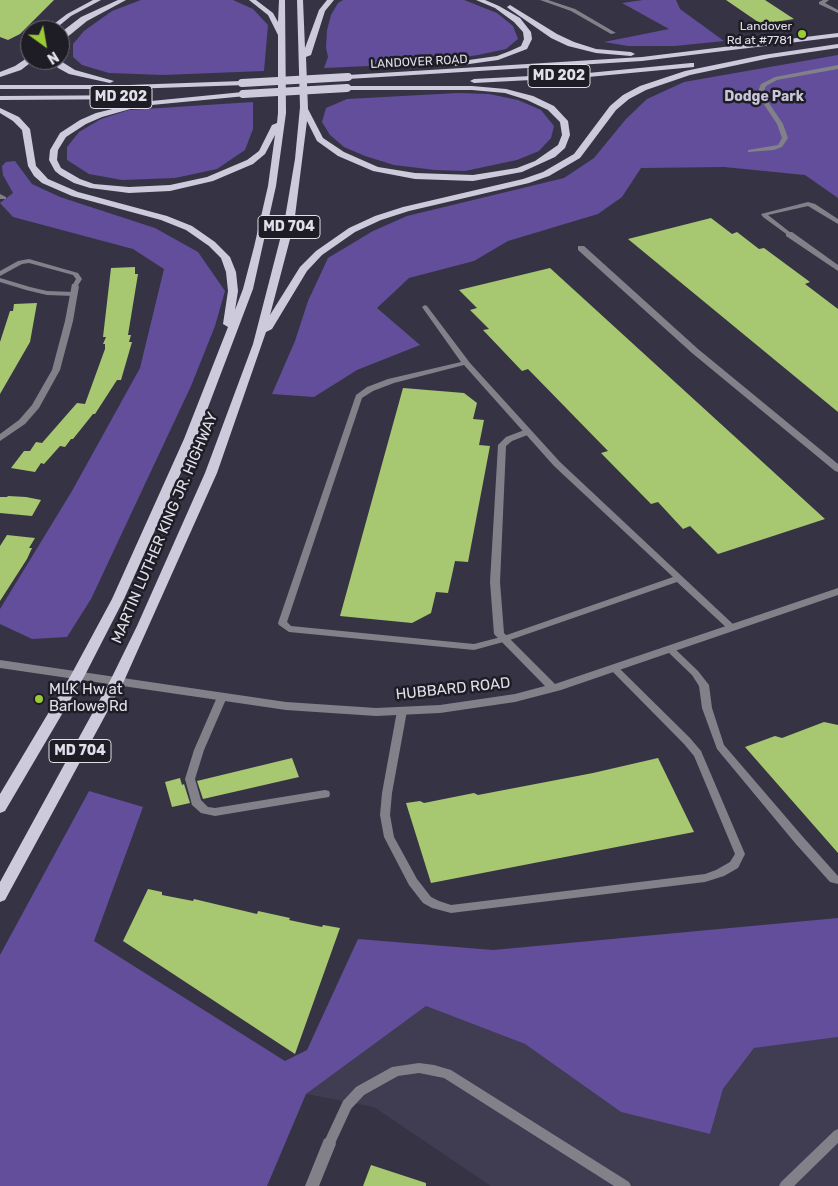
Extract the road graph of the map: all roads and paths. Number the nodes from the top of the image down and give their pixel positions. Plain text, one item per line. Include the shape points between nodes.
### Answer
1 (98, 0) edge
2 (123, 0) edge
3 (252, 0) edge
4 (282, 0) edge
5 (300, 0) edge
6 (331, 0) edge
7 (479, 0) edge
8 (495, 0) edge
9 (543, 0) edge
10 (824, 0) edge
11 (838, 12) edge
12 (63, 20) edge
13 (70, 30) edge
14 (613, 33) dead end
15 (838, 35) edge
16 (283, 39) junction
17 (838, 46) edge
18 (770, 56) junction
19 (668, 57) junction
20 (20, 67) edge
21 (304, 67) junction
22 (838, 67) edge
23 (69, 70) edge
24 (0, 75) edge
25 (348, 77) junction
26 (158, 86) junction
27 (0, 87) edge
28 (347, 88) junction
29 (242, 94) junction
30 (0, 98) edge
31 (304, 107) junction
32 (0, 110) edge
33 (282, 113) junction
34 (750, 151) dead end
35 (838, 222) edge
36 (789, 234) joint
37 (581, 248) dead end
38 (838, 269) edge
39 (0, 274) edge
40 (0, 280) edge
41 (74, 290) junction
42 (425, 307) dead end
43 (258, 344) junction
44 (226, 345) junction
45 (466, 363) junction
46 (526, 432) junction
47 (0, 438) edge
48 (838, 469) edge
49 (679, 578) junction
50 (838, 591) edge
51 (732, 628) junction
52 (504, 639) junction
53 (670, 649) junction
54 (0, 664) edge
55 (614, 668) junction
56 (78, 675) junction
57 (117, 681) junction
58 (553, 688) junction
59 (222, 697) junction
60 (402, 711) junction
61 (325, 794) dead end
62 (0, 807) edge
63 (838, 880) edge
64 (0, 896) edge
65 (838, 1135) edge
66 (329, 1144) joint
67 (312, 1186) edge
68 (625, 1186) edge
69 (785, 1186) edge

1 - 12 main road
2 - 13 main road
3 - 16 main road via 272,14
4 - 16 main road, MARTIN LUTHER KING JR. HIGHWAY / MD 704
5 - 21 main road, MARTIN LUTHER KING JR. HIGHWAY / MD 704
6 - 21 main road via 317,20
7 - 25 main road via 504,11 521,24 528,36 524,46 513,53 487,60
8 - 19 main road via 559,39 579,47
9 - 14 street via 573,10
10 - 11 lane via 821,2
15 - 19 main road, LANDOVER ROAD / MD 202
16 - 33 main road, MARTIN LUTHER KING JR. HIGHWAY / MD 704
17 - 18 main road, LANDOVER ROAD / MD 202
18 - 28 main road, LANDOVER ROAD / MD 202 via 597,74
18 - 43 main road via 682,74 643,88 613,108 577,156 546,174 406,208 352,230 323,249 302,269
19 - 25 main road, LANDOVER ROAD / MD 202
20 - 24 main road
21 - 31 main road, MARTIN LUTHER KING JR. HIGHWAY / MD 704
22 - 34 street via 775,78 763,85 760,94 780,124 785,138 780,146
23 - 26 main road via 92,78
25 - 26 main road, LANDOVER ROAD / MD 202, bridge
26 - 27 main road, LANDOVER ROAD / MD 202
28 - 29 main road, LANDOVER ROAD / MD 202, bridge
28 - 31 main road via 472,88 514,93 538,101 556,112 566,126 566,136 562,146 546,159 509,173 458,178 415,176 371,168 340,154 316,133
29 - 30 main road, LANDOVER ROAD / MD 202
29 - 33 main road via 141,104 99,115 63,135 54,150 53,160 58,169 69,177 98,187 142,190 185,185 230,172 257,157
31 - 43 main road, MARTIN LUTHER KING JR. HIGHWAY / MD 704 via 289,224
32 - 44 main road via 26,129 32,166 45,181 75,194 173,221 196,232 218,250 229,265 233,284
33 - 44 main road, MARTIN LUTHER KING JR. HIGHWAY / MD 704 via 259,247 248,289
35 - 36 lane via 808,204 764,214
36 - 38 street
37 - 48 street via 695,351
39 - 41 lane via 29,260 76,274 80,279
40 - 41 lane via 47,293
41 - 47 street via 62,353 47,387 29,415
42 - 45 lane
43 - 57 main road, MARTIN LUTHER KING JR. HIGHWAY / MD 704 via 201,496
44 - 56 main road, MARTIN LUTHER KING JR. HIGHWAY / MD 704 via 167,493 118,599
45 - 46 lane
45 - 52 lane via 391,381 370,389 359,398 282,623 289,629 474,647
46 - 49 lane
46 - 52 street via 502,445 495,582 498,634
49 - 51 lane
49 - 52 lane
50 - 51 street, HUBBARD ROAD
51 - 53 street, HUBBARD ROAD
52 - 58 street
53 - 55 street, HUBBARD ROAD
53 - 63 lane via 704,685 707,708 720,746 799,840
54 - 56 street, HUBBARD ROAD
55 - 58 street, HUBBARD ROAD
55 - 60 lane via 687,741 701,760 740,854 734,865 720,873 705,878 452,909 436,905 427,900 413,882 389,837 385,815
56 - 57 street, HUBBARD ROAD
56 - 62 main road, MARTIN LUTHER KING JR. HIGHWAY / MD 704
57 - 59 street, HUBBARD ROAD
57 - 64 main road, MARTIN LUTHER KING JR. HIGHWAY / MD 704
58 - 60 street, HUBBARD ROAD via 475,705
59 - 60 street, HUBBARD ROAD via 336,710
59 - 61 lane via 198,750 190,779 196,802 205,810 215,812
65 - 69 lane
66 - 67 street
66 - 68 lane via 347,1105 360,1091 396,1071 434,1070 447,1074

